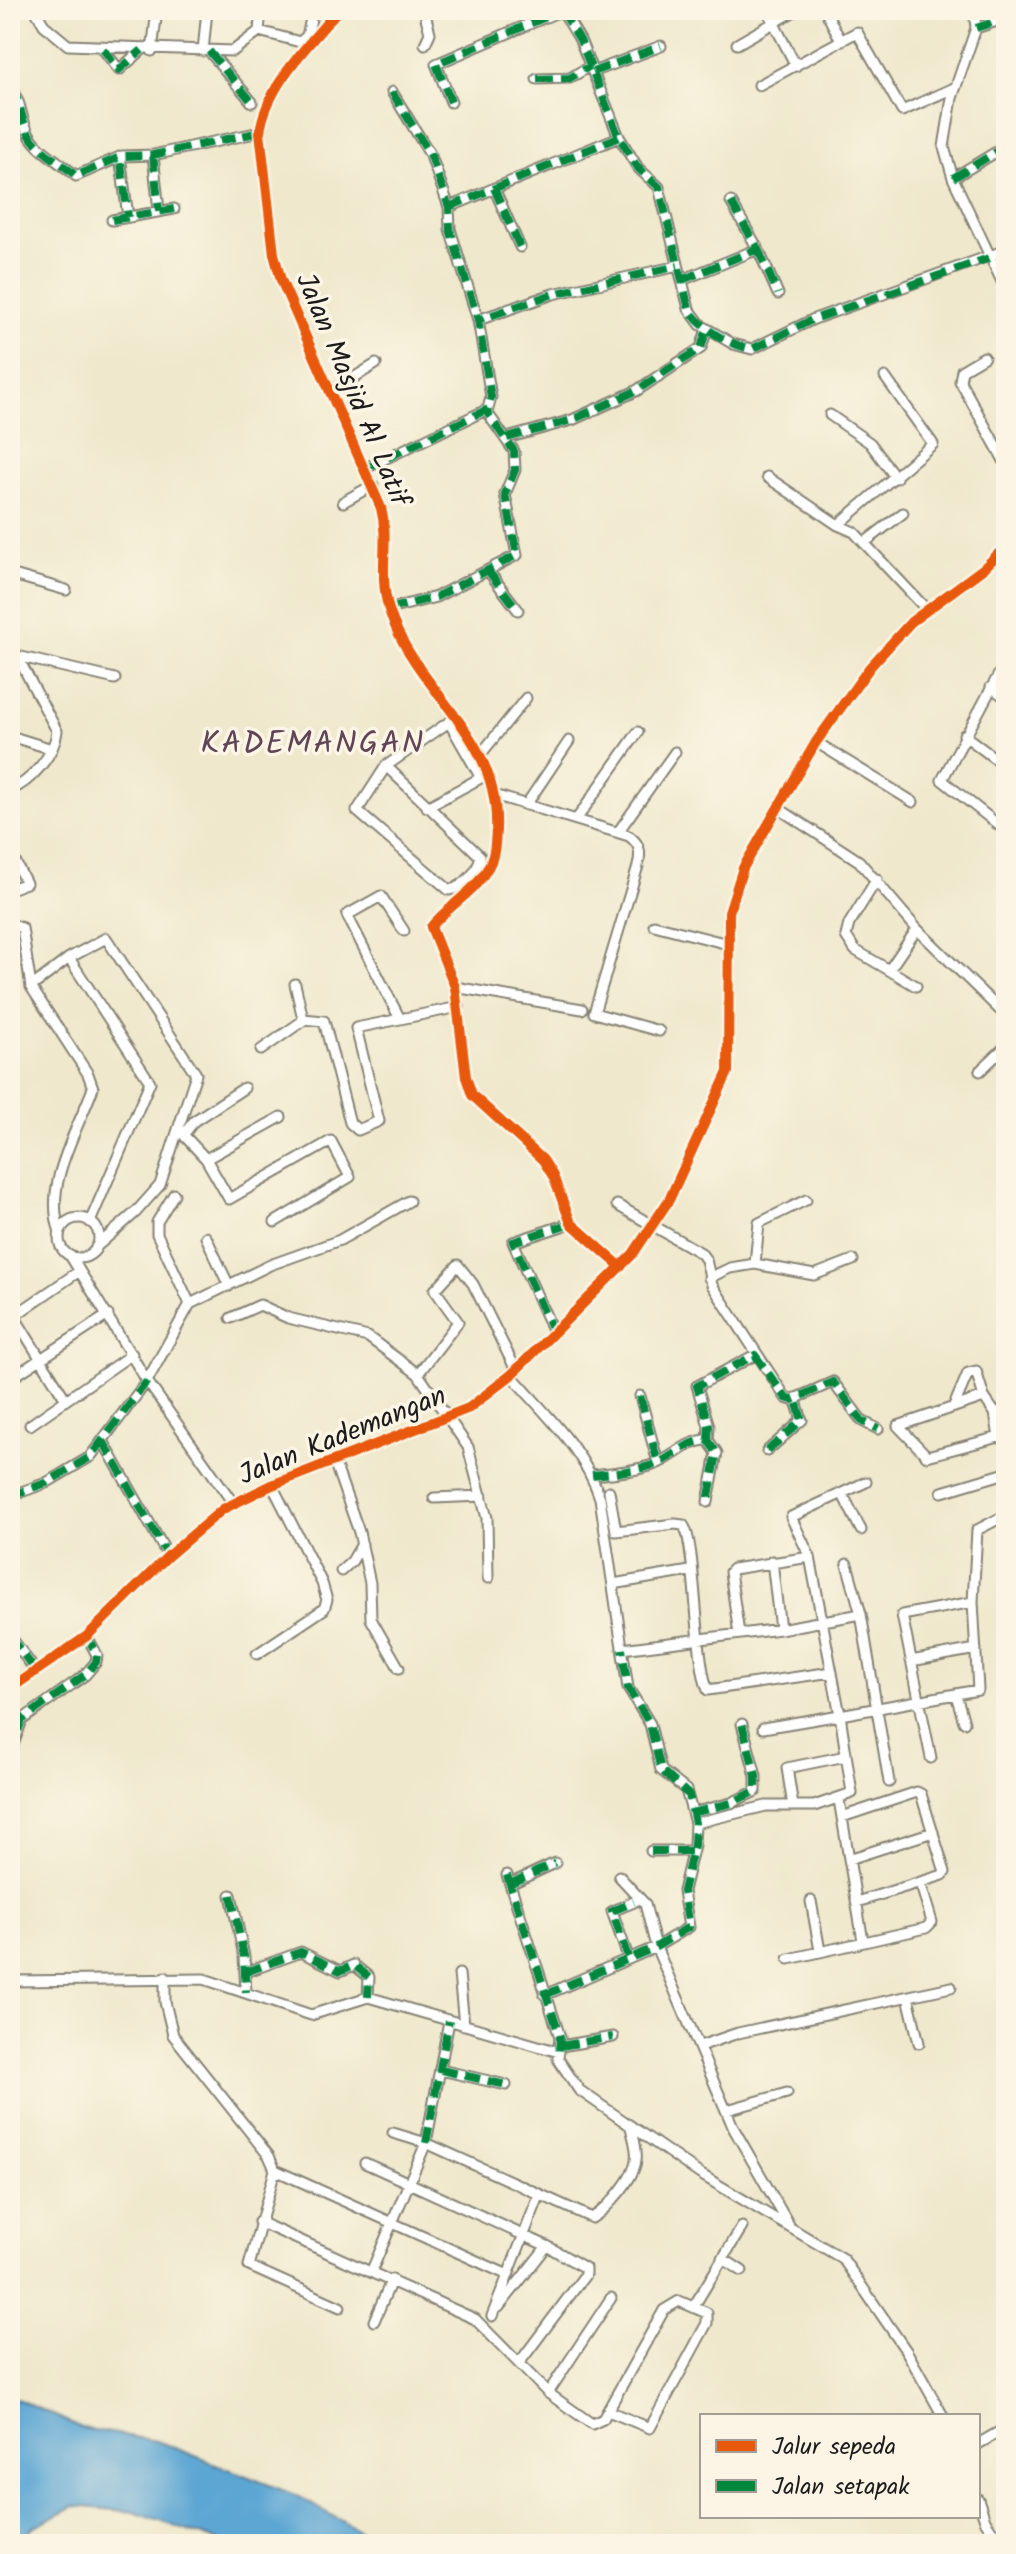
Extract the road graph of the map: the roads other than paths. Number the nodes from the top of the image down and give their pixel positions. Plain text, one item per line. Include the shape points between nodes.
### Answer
1 (35, 10) edge
2 (157, 10) edge
3 (207, 10) edge
4 (261, 10) edge
5 (313, 10) edge
6 (338, 10) edge
7 (424, 10) edge
8 (562, 10) edge
9 (767, 10) edge
10 (796, 10) edge
11 (825, 10) edge
12 (974, 10) edge
13 (1006, 18) edge
14 (774, 23) junction
15 (976, 28) junction
16 (259, 31) junction
17 (841, 41) junction
18 (425, 44) dead end
19 (737, 44) dead end
20 (661, 46) dead end
21 (103, 49) junction
22 (147, 50) junction
23 (206, 51) junction
24 (796, 66) junction
25 (591, 69) junction
26 (537, 79) dead end
27 (759, 85) dead end
28 (10, 87) edge
29 (956, 87) junction
30 (392, 92) dead end
31 (252, 102) dead end
32 (451, 102) dead end
33 (260, 132) junction
34 (619, 137) junction
35 (1006, 146) edge
36 (153, 155) junction
37 (121, 163) dead end
38 (953, 178) junction
39 (494, 188) junction
40 (731, 202) dead end
41 (449, 207) junction
42 (174, 209) dead end
43 (159, 211) junction
44 (128, 217) junction
45 (112, 220) dead end
46 (520, 247) dead end
47 (758, 249) junction
48 (1006, 250) edge
49 (989, 258) junction
50 (678, 266) junction
51 (682, 280) junction
52 (1006, 290) edge
53 (778, 294) dead end
54 (478, 320) junction
55 (707, 329) junction
56 (984, 357) dead end
57 (376, 364) dead end
58 (885, 377) dead end
59 (332, 391) junction
60 (486, 411) junction
61 (830, 415) dead end
62 (507, 438) junction
63 (1006, 464) edge
64 (366, 468) junction
65 (767, 477) dead end
66 (896, 478) junction
67 (373, 485) junction
68 (343, 502) dead end
69 (903, 513) dead end
70 (838, 525) junction
71 (864, 543) junction
72 (1006, 546) edge
73 (489, 572) junction
74 (10, 574) edge
75 (66, 590) dead end
76 (389, 609) junction
77 (518, 610) dead end
78 (927, 610) junction
79 (10, 643) edge
80 (17, 656) junction
81 (1006, 661) edge
82 (10, 665) edge
83 (25, 670) junction
84 (115, 679) dead end
85 (991, 687) junction
86 (526, 698) dead end
87 (1006, 698) edge
88 (638, 732) dead end
89 (964, 735) junction
90 (10, 736) edge
91 (569, 741) dead end
92 (816, 742) junction
93 (52, 749) junction
94 (675, 752) dead end
95 (481, 754) junction
96 (386, 766) junction
97 (1006, 767) edge
98 (485, 776) junction
99 (10, 790) edge
100 (494, 795) junction
101 (913, 802) dead end
102 (526, 805) junction
103 (427, 807) junction
104 (778, 808) junction
105 (576, 820) junction
106 (1006, 831) edge
107 (618, 832) junction
108 (10, 852) edge
109 (877, 879) junction
110 (10, 889) edge
111 (10, 924) edge
112 (654, 925) dead end
113 (917, 929) junction
114 (404, 931) dead end
115 (728, 944) junction
116 (69, 958) junction
117 (889, 970) junction
118 (295, 984) dead end
119 (916, 986) dead end
120 (31, 987) junction
121 (455, 987) junction
122 (459, 1007) junction
123 (582, 1009) dead end
124 (1006, 1016) edge
125 (400, 1019) junction
126 (304, 1020) junction
127 (659, 1031) dead end
128 (1006, 1046) edge
129 (261, 1050) dead end
130 (980, 1071) dead end
131 (244, 1088) dead end
132 (281, 1117) dead end
133 (181, 1131) junction
134 (206, 1159) junction
135 (174, 1194) dead end
136 (806, 1200) dead end
137 (409, 1201) dead end
138 (617, 1205) dead end
139 (90, 1222) junction
140 (275, 1222) dead end
141 (571, 1223) junction
142 (653, 1228) junction
143 (60, 1232) junction
144 (206, 1237) dead end
145 (96, 1247) junction
146 (71, 1257) junction
147 (853, 1260) dead end
148 (755, 1264) junction
149 (621, 1267) junction
150 (78, 1272) junction
151 (709, 1278) junction
152 (229, 1286) junction
153 (190, 1304) junction
154 (108, 1315) junction
155 (12, 1317) edge
156 (231, 1318) dead end
157 (554, 1334) junction
158 (132, 1354) junction
159 (755, 1355) junction
160 (41, 1359) junction
161 (514, 1372) junction
162 (418, 1374) junction
163 (10, 1379) edge
164 (147, 1381) junction
165 (640, 1396) dead end
166 (984, 1397) junction
167 (795, 1398) junction
168 (66, 1400) junction
169 (954, 1406) junction
170 (1006, 1409) edge
171 (995, 1413) junction
172 (446, 1419) junction
173 (30, 1425) dead end
174 (878, 1429) dead end
175 (1003, 1439) edge
176 (708, 1440) junction
177 (103, 1441) junction
178 (767, 1451) dead end
179 (334, 1461) junction
180 (658, 1463) junction
181 (1006, 1473) edge
182 (592, 1475) junction
183 (866, 1482) dead end
184 (272, 1485) junction
185 (609, 1491) dead end
186 (942, 1492) dead end
187 (842, 1493) junction
188 (10, 1496) edge
189 (482, 1496) junction
190 (434, 1498) dead end
191 (708, 1502) dead end
192 (233, 1503) junction
193 (1006, 1515) edge
194 (861, 1530) dead end
195 (362, 1544) junction
196 (168, 1556) junction
197 (810, 1557) junction
198 (772, 1561) junction
199 (847, 1564) dead end
200 (341, 1571) dead end
201 (690, 1571) junction
202 (488, 1578) dead end
203 (619, 1583) dead end
204 (973, 1602) junction
205 (861, 1614) junction
206 (823, 1621) junction
207 (780, 1629) junction
208 (739, 1634) junction
209 (10, 1636) edge
210 (87, 1636) junction
211 (701, 1639) junction
212 (622, 1649) junction
213 (976, 1649) junction
214 (257, 1654) dead end
215 (911, 1661) junction
216 (399, 1668) dead end
217 (35, 1670) junction
218 (832, 1672) junction
219 (10, 1689) edge
220 (956, 1695) junction
221 (918, 1702) junction
222 (876, 1709) junction
223 (840, 1715) junction
224 (964, 1722) dead end
225 (742, 1724) dead end
226 (763, 1728) dead end
227 (10, 1753) edge
228 (846, 1756) junction
229 (931, 1758) dead end
230 (889, 1782) dead end
231 (839, 1800) junction
232 (793, 1806) junction
233 (842, 1817) junction
234 (694, 1818) junction
235 (933, 1832) junction
236 (651, 1851) dead end
237 (693, 1851) junction
238 (849, 1859) junction
239 (555, 1863) dead end
240 (619, 1876) dead end
241 (920, 1882) junction
242 (231, 1895) dead end
243 (811, 1901) dead end
244 (634, 1902) dead end
245 (857, 1902) junction
246 (863, 1941) junction
247 (656, 1947) junction
248 (820, 1951) junction
249 (628, 1957) junction
250 (789, 1959) dead end
251 (246, 1972) junction
252 (459, 1974) dead end
253 (165, 1977) junction
254 (10, 1981) edge
255 (951, 1987) dead end
256 (246, 1992) junction
257 (545, 1995) junction
258 (368, 1997) junction
259 (908, 1997) junction
260 (449, 2021) junction
261 (464, 2025) junction
262 (613, 2037) dead end
263 (919, 2043) dead end
264 (700, 2046) junction
265 (560, 2049) junction
266 (441, 2070) junction
267 (506, 2085) dead end
268 (787, 2093) dead end
269 (727, 2110) junction
270 (631, 2127) junction
271 (393, 2133) dead end
272 (426, 2143) junction
273 (365, 2163) dead end
274 (275, 2170) junction
275 (409, 2184) junction
276 (539, 2196) junction
277 (259, 2222) junction
278 (392, 2223) junction
279 (789, 2225) junction
280 (742, 2227) dead end
281 (526, 2236) junction
282 (547, 2246) junction
283 (722, 2258) junction
284 (372, 2270) junction
285 (742, 2271) dead end
286 (508, 2275) junction
287 (392, 2279) junction
288 (611, 2298) dead end
289 (694, 2306) junction
290 (340, 2307) dead end
291 (492, 2316) junction
292 (374, 2321) dead end
293 (484, 2326) junction
294 (520, 2362) junction
295 (548, 2393) junction
296 (608, 2411) junction
297 (942, 2414) edge
298 (1006, 2428) edge
299 (980, 2443) edge
300 (980, 2505) edge
301 (1001, 2544) edge

1 - 21 street via 65,44
2 - 22 street
3 - 23 street
4 - 16 street
5 - 16 street via 307,36 300,42
6 - 33 street, Jalan Masjid Al Latif via 263,113
7 - 18 street via 430,33
8 - 25 street
8 - 32 street via 435,65
9 - 14 street
10 - 14 street
11 - 17 street
12 - 15 street
13 - 15 street
14 - 19 street
14 - 24 street
15 - 29 street
16 - 23 street via 236,51
17 - 24 street
17 - 29 street via 857,32 902,111
20 - 25 street
21 - 22 street
21 - 22 street via 119,70
22 - 23 street
23 - 31 street
24 - 27 street
25 - 26 street via 570,78
25 - 34 street
28 - 36 street via 33,140 76,176 122,156
29 - 38 street via 944,132
30 - 41 street via 427,148
33 - 36 street
33 - 59 street, Jalan Masjid Al Latif via 274,254
34 - 39 street
34 - 50 street via 638,168 659,187
35 - 38 street
36 - 43 street
37 - 44 street
38 - 49 street
39 - 41 street
39 - 46 street
40 - 47 street
41 - 54 street via 450,229
42 - 43 street
43 - 44 street
44 - 45 street
47 - 51 street
47 - 53 street
48 - 49 street
49 - 52 street
49 - 55 street via 814,319 752,349
50 - 51 street
50 - 54 street via 553,294
51 - 55 street via 689,309
54 - 60 street via 491,397
55 - 62 street via 701,348 636,391 572,420
56 - 63 street via 962,370 960,381
57 - 59 street
58 - 66 street via 933,444
59 - 64 street, Jalan Masjid Al Latif
60 - 62 street
60 - 64 street
61 - 66 street via 870,443
62 - 73 street via 515,470 505,494 517,555
64 - 67 street, Jalan Masjid Al Latif
65 - 70 street
66 - 70 street
67 - 68 street
67 - 76 street, Jalan Masjid Al Latif via 385,526 382,570
69 - 71 street
70 - 71 street
71 - 78 street
72 - 78 street, Jalan Kademangan
73 - 76 street via 428,601
73 - 77 street
74 - 75 street
76 - 95 street, Jalan Masjid Al Latif via 405,646
78 - 92 street, Jalan Kademangan via 870,667
79 - 80 street
80 - 83 street
80 - 84 street
81 - 85 street
82 - 83 street
83 - 93 street via 55,725
85 - 87 street
85 - 89 street
86 - 95 street
88 - 105 street
89 - 97 street
89 - 106 street via 942,780
90 - 93 street
91 - 102 street
92 - 101 street
92 - 104 street, Jalan Kademangan
93 - 99 street via 28,779
94 - 107 street
95 - 98 street, Jalan Masjid Al Latif
96 - 98 street via 450,722
96 - 103 street
96 - 103 street via 357,811 443,886 455,889 478,867 480,857
98 - 100 street, Jalan Masjid Al Latif
98 - 103 street
100 - 102 street
100 - 121 street, Jalan Masjid Al Latif via 492,861 432,926
102 - 105 street
104 - 109 street via 859,861
104 - 115 street, Jalan Kademangan via 733,893
105 - 107 street
107 - 127 street via 635,840 641,855 594,1013
108 - 110 street via 26,883
109 - 113 street
109 - 117 street via 846,936 855,950
111 - 120 street via 22,928
112 - 115 street
113 - 117 street
113 - 124 street
114 - 125 street via 380,896 347,915
115 - 142 street, Jalan Kademangan via 728,1072
116 - 120 street
116 - 133 street via 107,939 190,1063 196,1076
116 - 139 street via 150,1082
117 - 119 street
118 - 126 street
120 - 143 street via 93,1088 66,1153 54,1214
121 - 122 street, Jalan Masjid Al Latif
121 - 123 street
122 - 125 street
122 - 141 street, Jalan Masjid Al Latif via 472,1095 550,1169
125 - 126 street via 355,1028 379,1121 358,1130 350,1123 324,1021
126 - 129 street
128 - 130 street
131 - 133 street
132 - 134 street
133 - 134 street
133 - 145 street via 154,1193
134 - 140 street via 229,1199 331,1141 350,1177
135 - 153 street via 157,1222 157,1234
136 - 148 street via 759,1223
137 - 152 street via 340,1240
138 - 142 street
139 - 143 street via 72,1220
139 - 145 street via 98,1233
141 - 149 street, Jalan Masjid Al Latif
141 - 157 street via 513,1242
142 - 149 street, Jalan Kademangan
142 - 151 street via 694,1247 706,1260
143 - 146 street via 61,1247
144 - 152 street
145 - 146 street via 84,1257
146 - 150 street
147 - 148 street via 814,1275
148 - 151 street
149 - 157 street, Jalan Kademangan
150 - 154 street
150 - 155 street
151 - 159 street
152 - 153 street
153 - 164 street
154 - 158 street
154 - 160 street
155 - 160 street
156 - 162 street via 260,1305 288,1318 360,1334 384,1345
157 - 161 street, Jalan Kademangan
158 - 164 street
158 - 168 street
159 - 167 street via 781,1393
159 - 176 street via 697,1386
160 - 163 street
160 - 168 street
161 - 162 street via 473,1284 458,1265 435,1290 458,1322
161 - 172 street, Jalan Kademangan via 469,1408
161 - 182 street
162 - 172 street
164 - 177 street
164 - 192 street
165 - 180 street
166 - 169 street
166 - 169 street via 980,1373 973,1370
166 - 171 street
167 - 174 street via 833,1382 862,1421
167 - 178 street via 802,1420
168 - 173 street
169 - 175 street via 898,1426 927,1456
170 - 171 street
171 - 175 street
172 - 179 street, Jalan Kademangan
172 - 189 street via 468,1447
176 - 180 street
176 - 191 street via 717,1453
177 - 188 street via 82,1463
177 - 196 street
179 - 184 street, Jalan Kademangan
179 - 195 street
180 - 182 street
181 - 186 street
182 - 212 street
183 - 187 street
184 - 192 street, Jalan Kademangan
184 - 214 street via 327,1600 318,1614
185 - 201 street via 616,1531 687,1527
187 - 194 street
187 - 197 street via 790,1518
189 - 190 street
189 - 202 street
192 - 196 street, Jalan Kademangan
193 - 204 street via 977,1530
195 - 200 street
195 - 216 street via 371,1619
196 - 210 street, Jalan Kademangan
197 - 198 street
197 - 206 street
198 - 207 street
198 - 208 street via 730,1572
199 - 205 street
201 - 203 street
201 - 211 street
204 - 213 street
204 - 215 street via 902,1615
205 - 206 street
205 - 222 street
206 - 207 street
206 - 218 street
207 - 208 street
208 - 211 street
209 - 217 street
210 - 217 street, Jalan Kademangan
210 - 227 street via 96,1662 22,1720
211 - 212 street
211 - 218 street via 711,1692
212 - 234 street via 628,1688 654,1732 661,1770 686,1790
213 - 215 street
213 - 220 street via 981,1687
215 - 221 street
217 - 219 street, Jalan Kademangan
218 - 223 street
220 - 221 street
220 - 224 street
221 - 222 street
221 - 229 street
222 - 223 street
222 - 230 street
223 - 226 street
223 - 228 street
225 - 234 street via 756,1791
228 - 231 street via 852,1793
228 - 232 street via 787,1768
231 - 232 street
231 - 233 street
232 - 234 street
233 - 235 street via 917,1792 924,1798
233 - 238 street
234 - 237 street
235 - 238 street
235 - 241 street via 945,1872
236 - 237 street
237 - 247 street via 683,1891 689,1927
238 - 245 street
239 - 257 street via 509,1879
240 - 247 street via 645,1904
241 - 245 street
241 - 246 street via 931,1925
242 - 251 street
243 - 248 street
244 - 249 street via 612,1911
245 - 246 street
246 - 248 street
247 - 249 street
247 - 264 street
248 - 250 street
249 - 257 street
251 - 256 street
251 - 258 street via 301,1952 339,1971 354,1965 369,1977
252 - 261 street
253 - 254 street
253 - 256 street via 204,1979
253 - 274 street via 173,2035
255 - 259 street
256 - 258 street via 311,2015
257 - 265 street
258 - 260 street
259 - 263 street
259 - 264 street via 746,2031
260 - 261 street
260 - 266 street
261 - 265 street
262 - 265 street
264 - 269 street
265 - 270 street via 563,2071 579,2090
266 - 267 street
266 - 272 street
268 - 269 street
269 - 279 street
270 - 276 street via 637,2160 597,2216 583,2217
270 - 279 street
271 - 272 street
272 - 275 street
272 - 276 street
273 - 275 street
274 - 277 street
274 - 278 street
275 - 278 street
275 - 281 street
276 - 281 street
277 - 284 street
277 - 290 street via 249,2266
278 - 284 street
278 - 286 street
279 - 297 street via 849,2266
280 - 283 street
281 - 282 street
281 - 286 street
282 - 291 street
282 - 294 street via 586,2271
283 - 285 street
283 - 289 street
284 - 287 street
286 - 291 street
287 - 292 street
287 - 293 street
288 - 295 street
289 - 296 street via 679,2301 660,2315
289 - 296 street via 707,2313 707,2323 650,2428
291 - 293 street
293 - 294 street
294 - 295 street
295 - 296 street via 592,2424
298 - 299 street
300 - 301 street

